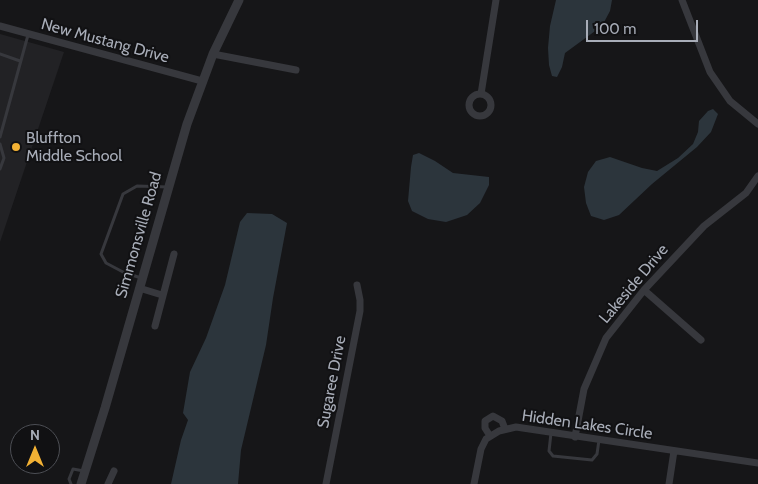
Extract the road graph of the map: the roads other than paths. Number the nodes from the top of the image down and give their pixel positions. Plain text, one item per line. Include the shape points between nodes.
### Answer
1 (239, 0) edge
2 (496, 0) edge
3 (682, 0) edge
4 (0, 26) edge
5 (28, 34) junction
6 (0, 54) edge
7 (213, 54) junction
8 (20, 61) junction
9 (296, 70) dead end
10 (202, 81) junction
11 (481, 94) dead end
12 (758, 124) edge
13 (0, 137) edge
14 (0, 144) edge
15 (0, 169) edge
16 (758, 176) edge
17 (168, 187) junction
18 (174, 254) dead end
19 (142, 278) junction
20 (357, 285) dead end
21 (139, 288) junction
22 (644, 290) junction
23 (162, 295) junction
24 (155, 326) dead end
25 (701, 340) dead end
26 (505, 429) junction
27 (551, 433) junction
28 (490, 436) junction
29 (575, 436) junction
30 (599, 440) junction
31 (674, 451) junction
32 (758, 463) edge
33 (114, 471) dead end
34 (85, 472) junction
35 (71, 484) edge
36 (81, 484) edge
37 (108, 484) edge
38 (326, 484) edge
39 (474, 484) edge
40 (669, 484) edge

1 - 7 street, Simmonsville Road
2 - 11 street
3 - 12 street via 710,72 730,101
4 - 5 street, New Mustang Drive
5 - 8 lane
5 - 10 street, New Mustang Drive
6 - 8 lane
7 - 9 street
7 - 10 street, Simmonsville Road
8 - 13 lane
10 - 17 street, Simmonsville Road
14 - 15 lane via 4,158
16 - 22 street, Lakeside Drive via 746,193 704,226
17 - 19 street, Simmonsville Road
17 - 19 lane via 137,186 123,194 101,254 106,263
18 - 23 street
19 - 21 street, Simmonsville Road
20 - 38 street, Sugaree Drive via 360,311
21 - 23 street
21 - 34 street, Simmonsville Road
22 - 25 street
22 - 29 street, Lakeside Drive via 606,338 584,389
23 - 24 street
26 - 27 street, Hidden Lakes Circle via 516,427
26 - 28 street, Hidden Lakes Circle
26 - 28 street via 502,421 493,416 485,421
27 - 29 street, Hidden Lakes Circle
27 - 30 lane via 549,451 553,456 592,460 597,454
28 - 39 street via 481,449
29 - 30 street, Hidden Lakes Circle
30 - 31 street, Hidden Lakes Circle
31 - 32 street, Hidden Lakes Circle
31 - 40 street, Hidden Lakes Circle
33 - 37 street
34 - 35 lane via 73,469 69,479
34 - 36 street, Simmonsville Road

